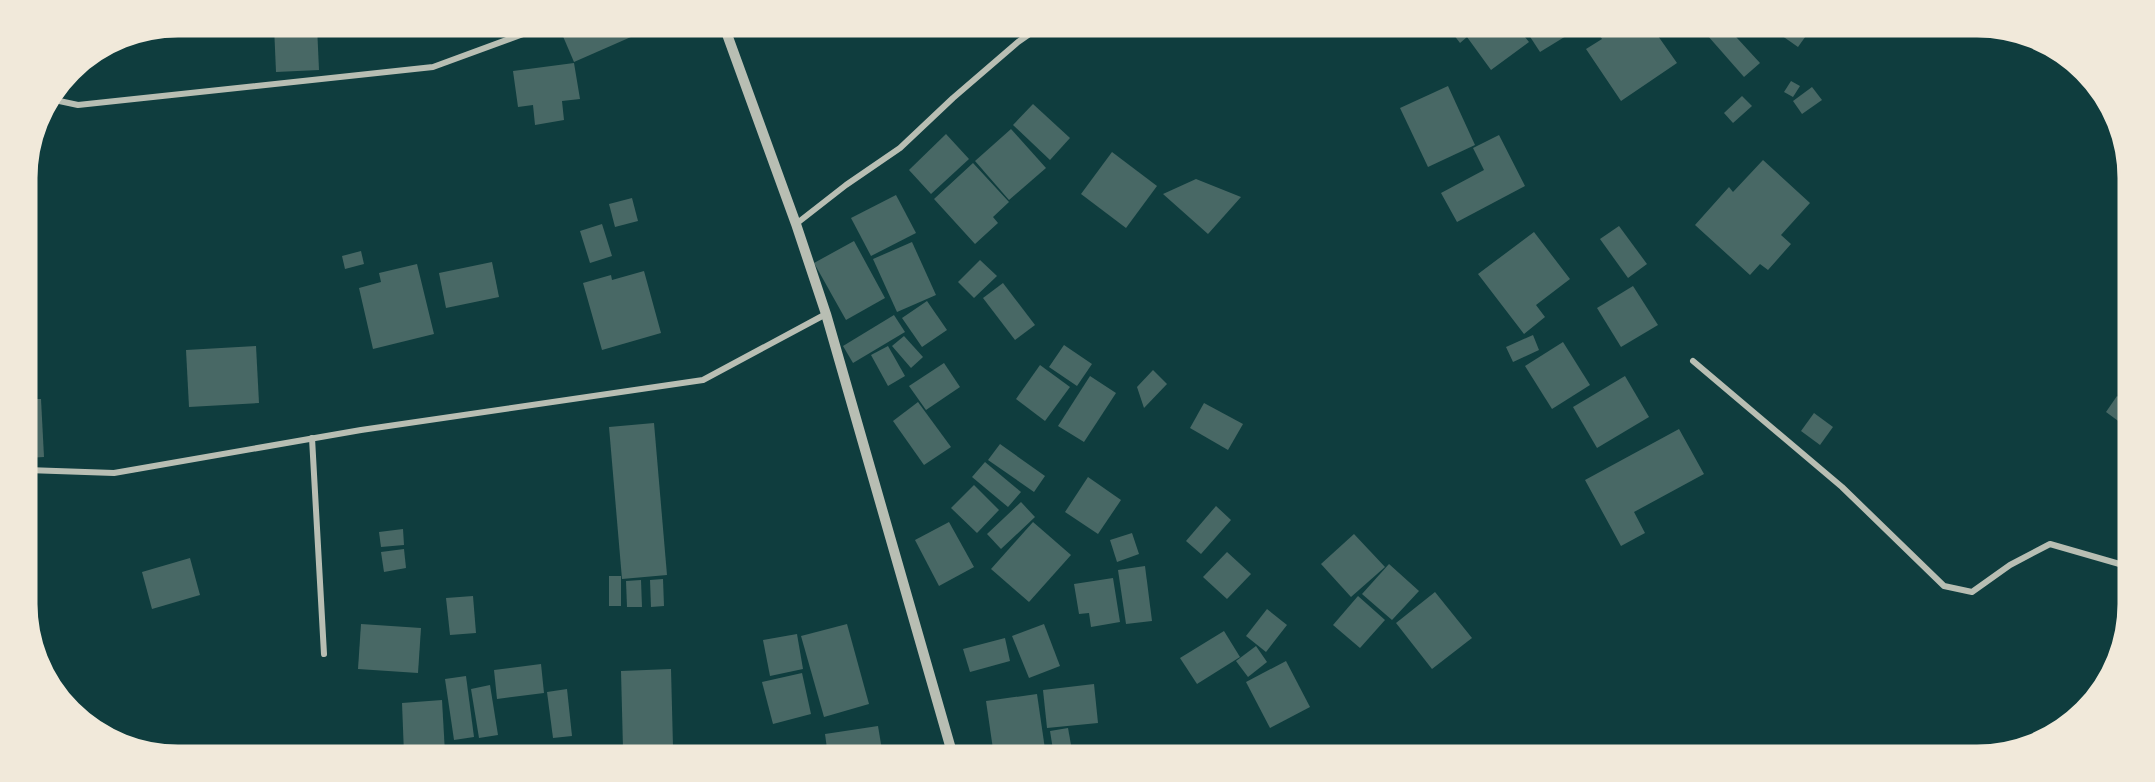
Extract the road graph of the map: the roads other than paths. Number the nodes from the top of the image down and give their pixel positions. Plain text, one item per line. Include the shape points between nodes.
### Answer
1 (518, 36) edge
2 (728, 36) edge
3 (1027, 36) edge
4 (59, 101) edge
5 (796, 224) junction
6 (826, 314) junction
7 (1693, 361) dead end
8 (312, 438) junction
9 (36, 470) edge
10 (2119, 564) edge
11 (324, 654) dead end
12 (950, 746) edge

1 - 4 street via 433,67 78,105
2 - 5 street
3 - 5 street via 952,98 900,148
5 - 6 street
6 - 8 street via 703,380
6 - 12 street
7 - 10 street via 1842,488 1944,586 1972,592 2010,565 2050,544
8 - 9 street via 114,473
8 - 11 street

